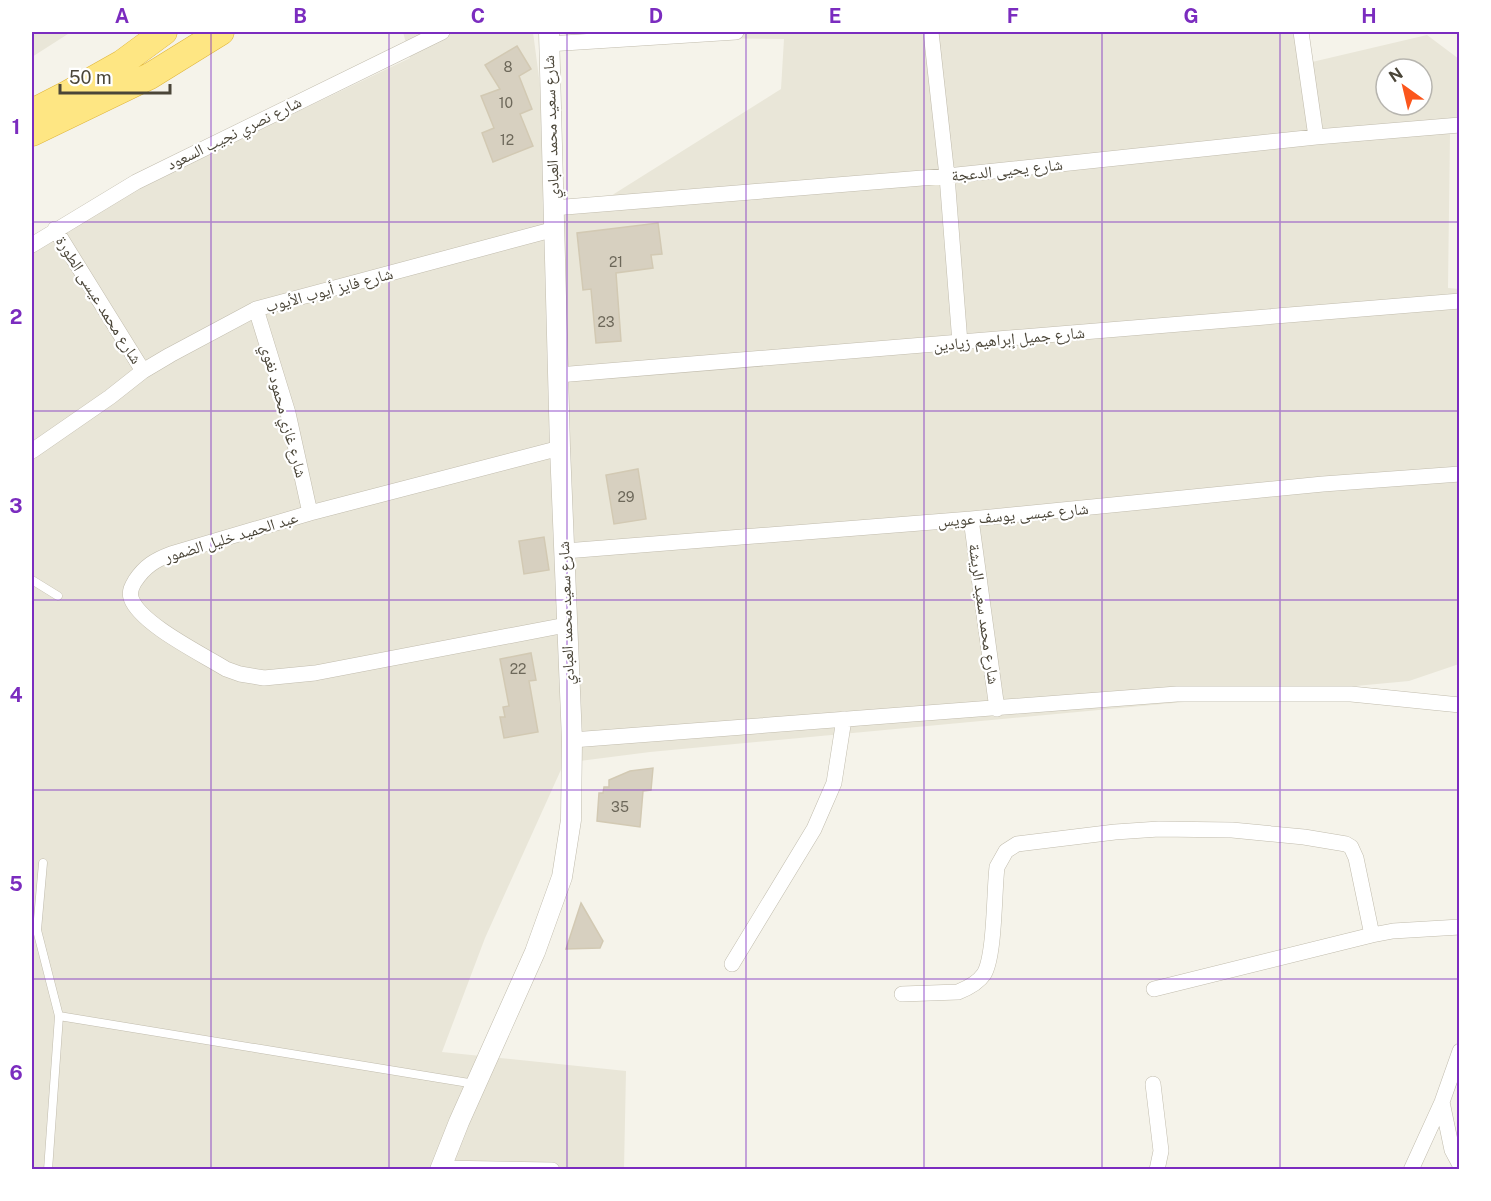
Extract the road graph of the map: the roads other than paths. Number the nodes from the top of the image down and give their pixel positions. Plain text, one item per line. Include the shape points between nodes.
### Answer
1 (164, 32) edge
2 (221, 32) edge
3 (442, 32) edge
4 (736, 32) edge
5 (930, 32) edge
6 (1301, 32) edge
7 (548, 38) edge
8 (122, 63) junction
9 (32, 93) edge
10 (32, 112) edge
11 (1460, 125) edge
12 (32, 134) edge
13 (1316, 137) junction
14 (946, 176) junction
15 (553, 208) junction
16 (55, 229) junction
17 (555, 229) junction
18 (32, 245) edge
19 (1460, 301) edge
20 (256, 309) junction
21 (960, 343) junction
22 (143, 371) junction
23 (558, 375) junction
24 (560, 448) junction
25 (32, 451) edge
26 (1460, 474) edge
27 (310, 513) junction
28 (971, 519) junction
29 (565, 551) junction
30 (32, 580) edge
31 (58, 596) dead end
32 (566, 626) junction
33 (1460, 705) edge
34 (997, 709) junction
35 (844, 719) junction
36 (572, 740) junction
37 (43, 862) dead end
38 (1460, 927) edge
39 (1372, 935) junction
40 (732, 964) dead end
41 (1154, 989) dead end
42 (902, 994) dead end
43 (59, 1016) junction
44 (1460, 1051) edge
45 (477, 1084) junction
46 (1153, 1084) dead end
47 (1442, 1102) junction
48 (1460, 1165) edge
49 (440, 1169) edge
50 (48, 1170) edge
51 (552, 1170) edge
52 (1157, 1170) edge
53 (1411, 1170) edge

1 - 8 highway
2 - 12 highway via 150,76
3 - 16 street, شارع نصري نجيب السعود via 136,182
4 - 7 street
5 - 14 street
6 - 13 street
7 - 15 street, شارع سعيد محمد العبادي
8 - 9 highway via 90,66
8 - 10 highway
11 - 13 street, شارع يحيى الدعجة
13 - 14 street, شارع يحيى الدعجة
14 - 15 street, شارع يحيى الدعجة
14 - 21 street
15 - 17 street, شارع سعيد محمد العبادي
16 - 18 street, شارع نصري نجيب السعود
16 - 22 street, شارع محمد عيسى الطورة
17 - 20 street, شارع فايز أيوب الأيوب
17 - 23 street, شارع سعيد محمد العبادي
19 - 21 street, شارع جميل إبراهيم زيادين
20 - 22 street, شارع فايز أيوب الأيوب
20 - 27 street, شارع غازي محمود نغوي via 288,413
21 - 23 street, شارع جميل إبراهيم زيادين
22 - 25 street, شارع فايز أيوب الأيوب
23 - 24 street, شارع سعيد محمد العبادي
24 - 27 street, عبد الحميد خليل الضمور
24 - 29 street, شارع سعيد محمد العبادي
26 - 28 street, شارع عيسى يوسف عويس
27 - 32 street, عبد الحميد خليل الضمور via 157,559 144,568 130,589 130,596 153,624 226,669 264,678 315,673
28 - 29 street, شارع عيسى يوسف عويس
28 - 34 street, شارع محمد سعيد الريشة
29 - 32 street, شارع سعيد محمد العبادي
30 - 31 lane
32 - 36 street, شارع سعيد محمد العبادي
33 - 34 street via 1352,694 1177,694
34 - 35 street
35 - 36 street
35 - 40 street via 834,783 818,820
36 - 45 street, شارع سعيد محمد العبادي via 571,820 562,877 535,952
37 - 43 lane via 36,930
38 - 39 street
39 - 41 street
39 - 42 street via 1356,858 1346,844 1268,832 1204,829 1071,837 1017,844 1002,856 997,867 990,957 979,980 957,992
43 - 45 lane
43 - 50 lane
44 - 47 street
45 - 49 street, شارع سعيد محمد العبادي
46 - 52 street via 1161,1151
47 - 48 street via 1452,1150
47 - 53 street
49 - 51 street

